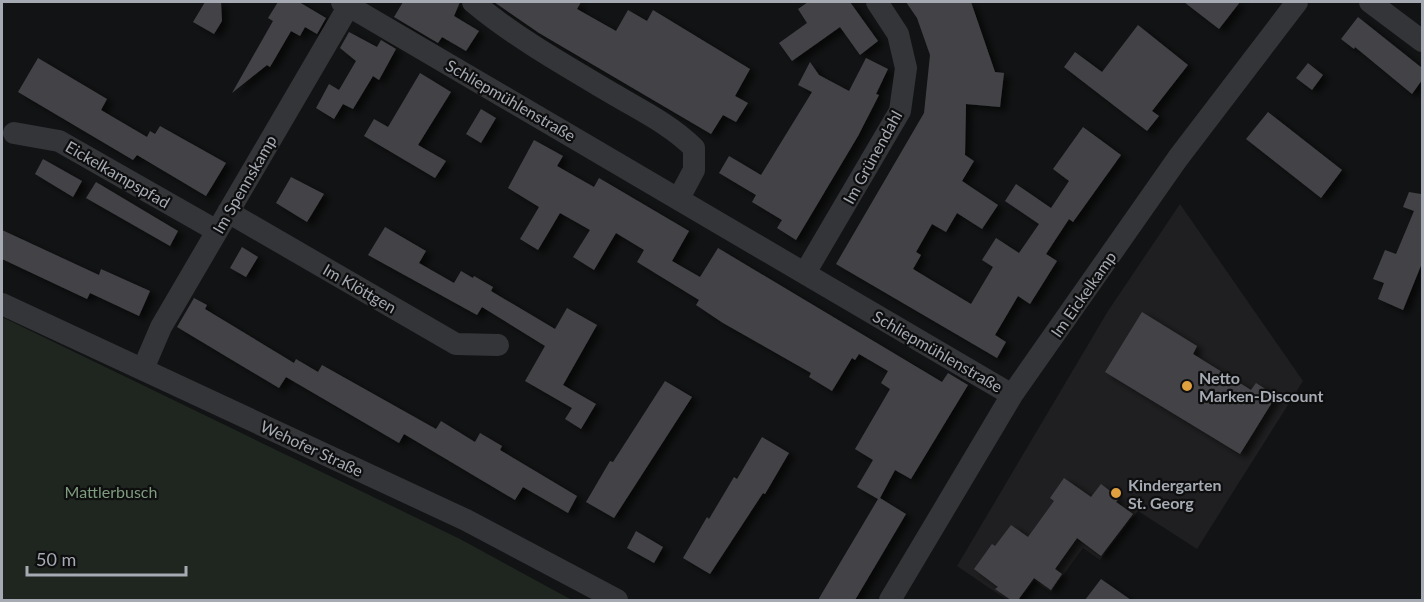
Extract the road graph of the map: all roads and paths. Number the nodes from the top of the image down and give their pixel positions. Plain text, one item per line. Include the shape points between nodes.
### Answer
1 (473, 2) edge
2 (877, 2) edge
3 (1297, 2) edge
4 (1370, 2) edge
5 (347, 3) edge
6 (1422, 41) edge
7 (14, 133) dead end
8 (679, 198) junction
9 (222, 221) junction
10 (805, 273) junction
11 (2, 304) edge
12 (498, 345) dead end
13 (143, 369) junction
14 (1012, 395) junction
15 (617, 600) edge
16 (890, 600) edge

1 - 8 street via 512,32 686,140 694,148 694,170
2 - 10 street, Im Grünendahl via 898,34 906,68 900,111
3 - 14 street, Im Eickelkamp via 1179,158
4 - 6 street
5 - 8 street, Schliepmühlenstraße
5 - 9 street, Im Spennskamp
7 - 9 street, Eickelkampspfad via 59,141
8 - 10 street, Schliepmühlenstraße
9 - 12 street, Im Klöttgen via 456,344
9 - 13 street, Im Spennskamp via 161,327
10 - 14 street, Schliepmühlenstraße
11 - 13 street, Wehofer Straße
13 - 15 street, Wehofer Straße via 466,520
14 - 16 street, Im Eickelkamp

